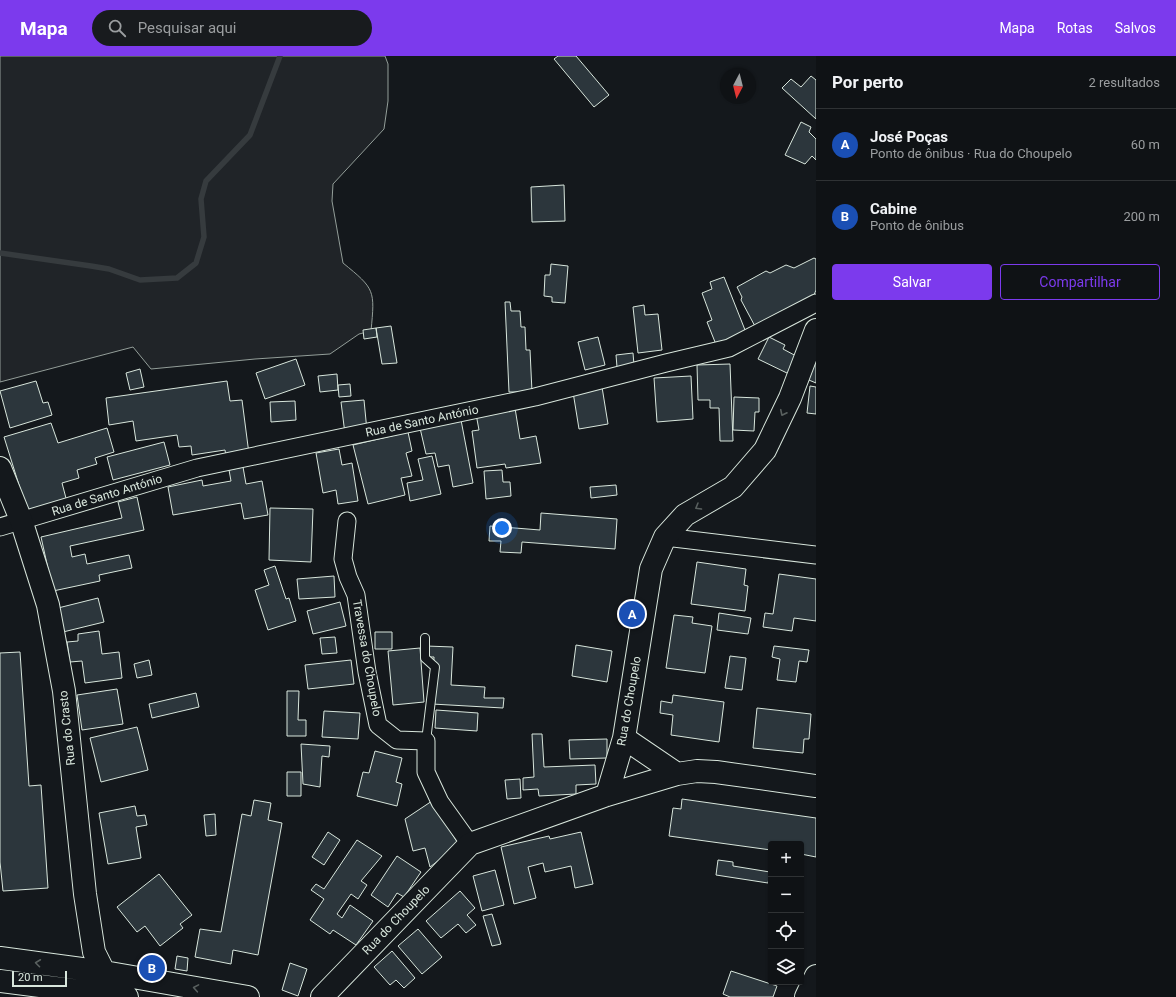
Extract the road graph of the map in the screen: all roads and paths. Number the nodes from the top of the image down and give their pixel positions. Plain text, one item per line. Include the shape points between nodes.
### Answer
1 (816, 303) edge
2 (816, 330) edge
3 (0, 468) edge
4 (20, 520) junction
5 (347, 521) dead end
6 (0, 527) edge
7 (665, 537) junction
8 (816, 555) edge
9 (425, 638) dead end
10 (624, 738) junction
11 (426, 741) junction
12 (677, 774) junction
13 (816, 786) edge
14 (607, 795) junction
15 (470, 844) junction
16 (0, 958) edge
17 (104, 972) junction
18 (0, 981) edge
19 (113, 996) edge
20 (248, 997) edge
21 (322, 997) edge

1 - 4 street, Rua de Santo António via 729,348 535,397 197,468
2 -> 7 street, Rua do Choupelo via 765,450 733,487 685,515
3 - 4 street, Rua do Crasto
4 - 6 street, Rua de Santo António
4 - 17 street, Rua do Crasto via 48,605 64,691 85,894 94,952
5 - 11 street, Travessa do Choupelo via 343,559 356,594 367,672 378,725 397,740
7 - 8 street
7 - 10 street, Rua do Choupelo via 651,569
9 - 11 lane via 425,658 435,667
10 - 12 street
10 - 14 street, Rua do Choupelo
11 - 15 street via 426,772 440,802
12 - 13 street via 716,772
12 - 14 street
14 - 15 street, Rua do Choupelo
15 - 21 street, Rua do Choupelo
17 -> 16 street
17 - 19 street, Rua do Crasto
20 -> 17 street
18 - 19 street

